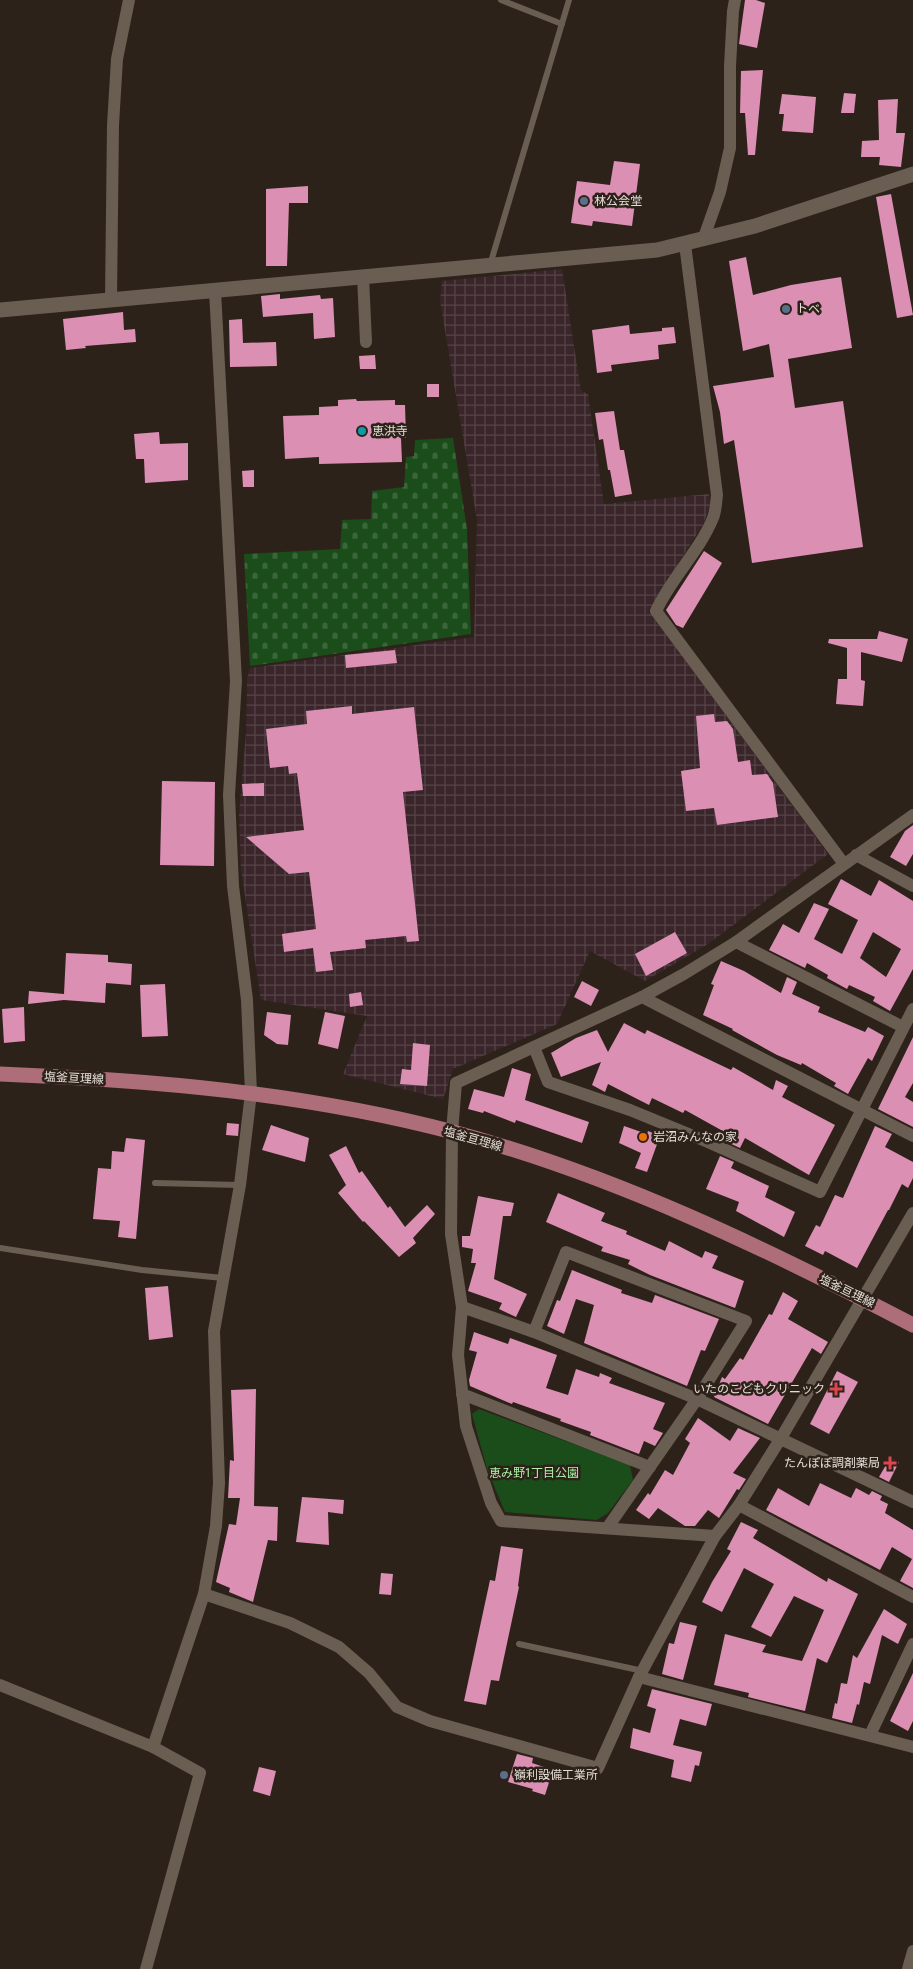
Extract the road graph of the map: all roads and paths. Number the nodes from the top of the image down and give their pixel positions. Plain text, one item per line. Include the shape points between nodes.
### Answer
1 (129, 0) edge
2 (501, 0) edge
3 (569, 0) edge
4 (735, 0) edge
5 (562, 24) junction
6 (913, 174) edge
7 (703, 240) junction
8 (684, 244) junction
9 (490, 265) junction
10 (363, 276) junction
11 (215, 291) junction
12 (111, 299) junction
13 (0, 310) edge
14 (366, 342) dead end
15 (913, 815) edge
16 (856, 855) junction
17 (844, 864) junction
18 (913, 886) edge
19 (736, 942) junction
20 (642, 998) junction
21 (913, 1008) edge
22 (903, 1027) junction
23 (534, 1047) junction
24 (0, 1074) edge
25 (251, 1093) junction
26 (860, 1110) junction
27 (452, 1132) junction
28 (913, 1136) edge
29 (155, 1183) dead end
30 (240, 1185) junction
31 (913, 1213) edge
32 (0, 1248) edge
33 (223, 1278) junction
34 (862, 1298) junction
35 (462, 1307) junction
36 (913, 1325) edge
37 (534, 1332) junction
38 (462, 1394) junction
39 (697, 1399) junction
40 (781, 1438) junction
41 (650, 1467) junction
42 (913, 1502) edge
43 (740, 1505) junction
44 (608, 1527) junction
45 (715, 1536) junction
46 (204, 1594) junction
47 (913, 1596) edge
48 (518, 1644) dead end
49 (913, 1644) edge
50 (641, 1674) junction
51 (0, 1685) edge
52 (870, 1735) junction
53 (153, 1747) junction
54 (913, 1747) edge
55 (913, 1951) edge
56 (146, 1969) edge
57 (908, 1969) edge

1 - 12 street via 117,59 113,125
2 - 5 lane
3 - 5 lane
4 - 7 street via 730,66 730,148 720,192
5 - 9 lane
6 - 7 street
7 - 8 street
8 - 9 street via 658,250
8 - 17 street via 717,495 714,516 704,538 663,595 656,612
9 - 10 street
10 - 11 street
10 - 14 street
11 - 12 street
11 - 25 street via 236,681 229,796 233,886 247,1000
12 - 13 street
15 - 16 street
16 - 17 street
16 - 18 street
17 - 19 street
19 - 20 street
19 - 22 street
20 - 23 street
20 - 26 street
21 - 22 street
22 - 26 street
23 - 26 street via 548,1082 639,1113 820,1192
23 - 27 street via 456,1082
24 - 25 main road, 塩釜亘理線 via 146,1082
25 - 27 main road, 塩釜亘理線 via 348,1108
25 - 30 street
26 - 28 street
27 - 34 main road, 塩釜亘理線 via 583,1173 697,1218
27 - 35 street via 451,1234
29 - 30 lane
30 - 33 street
31 - 34 street
32 - 33 lane via 142,1270
33 - 46 street via 214,1331 219,1483 216,1526
34 - 36 main road, 塩釜亘理線
34 - 40 street
35 - 37 street
35 - 38 street via 458,1354
37 - 39 street
37 - 39 street via 566,1252 746,1321
38 - 41 street
38 - 44 street via 466,1426 491,1503 501,1521
39 - 40 street
39 - 41 street
40 - 42 street
40 - 43 street
41 - 44 street
43 - 45 street
43 - 47 street
44 - 45 street
45 - 50 street
46 - 50 street via 290,1623 339,1647 369,1673 397,1707 430,1721 598,1768
46 - 53 street
48 - 50 lane
49 - 52 street
50 - 52 street
51 - 53 street
52 - 54 street
53 - 56 street via 200,1773
55 - 57 street

